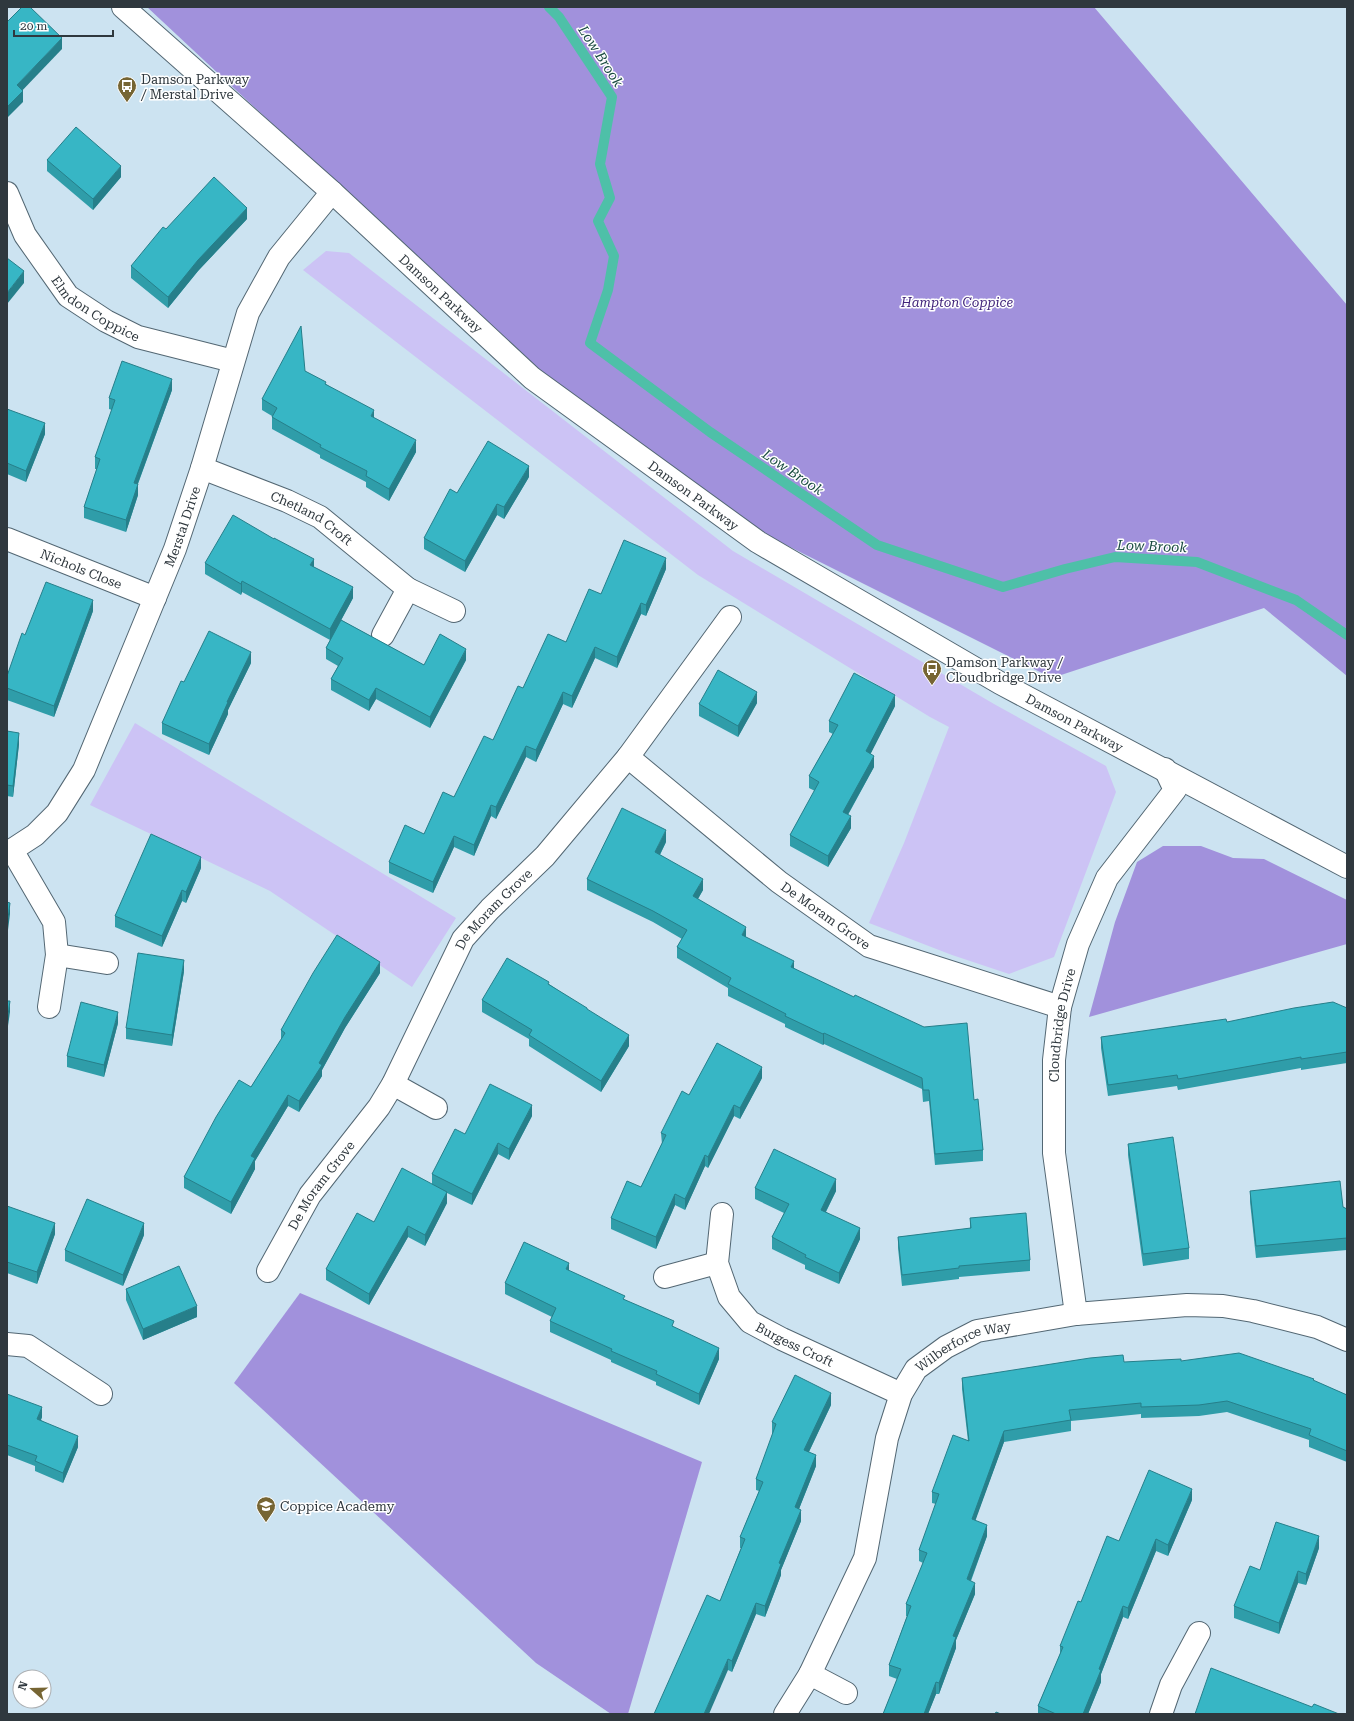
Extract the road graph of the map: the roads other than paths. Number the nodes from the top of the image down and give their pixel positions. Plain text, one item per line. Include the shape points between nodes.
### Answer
1 (123, 7) edge
2 (332, 192) junction
3 (7, 193) edge
4 (233, 361) junction
5 (202, 468) junction
6 (7, 539) edge
7 (408, 589) junction
8 (155, 598) junction
9 (454, 612) dead end
10 (730, 617) dead end
11 (384, 635) dead end
12 (628, 757) junction
13 (1165, 769) junction
14 (10, 850) edge
15 (1347, 866) edge
16 (57, 956) junction
17 (107, 963) dead end
18 (49, 1007) dead end
19 (1060, 1007) junction
20 (393, 1084) junction
21 (436, 1108) dead end
22 (722, 1214) dead end
23 (717, 1263) junction
24 (268, 1272) dead end
25 (665, 1277) dead end
26 (1076, 1314) junction
27 (1347, 1340) edge
28 (7, 1344) edge
29 (101, 1394) dead end
30 (901, 1394) junction
31 (1199, 1633) dead end
32 (810, 1674) junction
33 (846, 1693) dead end
34 (785, 1714) edge
35 (1161, 1714) edge

1 - 2 street, Damson Parkway
2 - 4 street, Merstal Drive via 279,257 248,313
2 - 13 street, Damson Parkway via 532,378 758,542 1000,683
3 - 4 street, Elmdon Coppice via 25,235 68,296 106,321 138,337
4 - 5 street, Merstal Drive
5 - 7 street, Chetland Croft via 287,501 320,517
5 - 8 street, Merstal Drive via 175,549
6 - 8 street, Nichols Close
7 - 9 street, Chetland Croft
7 - 11 street
8 - 14 street, Merstal Drive via 84,770 57,813 35,835
10 - 12 street, De Moram Grove
12 - 19 street, De Moram Grove via 779,882 869,946
12 - 20 street, De Moram Grove via 545,856 463,939
13 - 15 street, Damson Parkway
13 - 19 street, Cloudbridge Drive via 1176,790 1107,878 1078,944
14 - 16 street, Merstal Drive via 54,922
16 - 17 street
16 - 18 street, Merstal Drive
19 - 26 street, Cloudbridge Drive via 1054,1060 1054,1153
20 - 21 street
20 - 24 street, De Moram Grove via 379,1107 310,1195
22 - 23 street, Burgess Croft
23 - 25 street
23 - 30 street, Burgess Croft via 729,1297 750,1322 782,1340
26 - 27 street, Wilberforce Way via 1187,1305 1223,1306 1317,1327
26 - 30 street, Wilberforce Way via 977,1330 946,1347 916,1369
28 - 29 street via 28,1346
30 - 32 street, Wilberforce Way via 887,1438 865,1558
31 - 35 street via 1171,1686
32 - 33 street
32 - 34 street, Wilberforce Way

